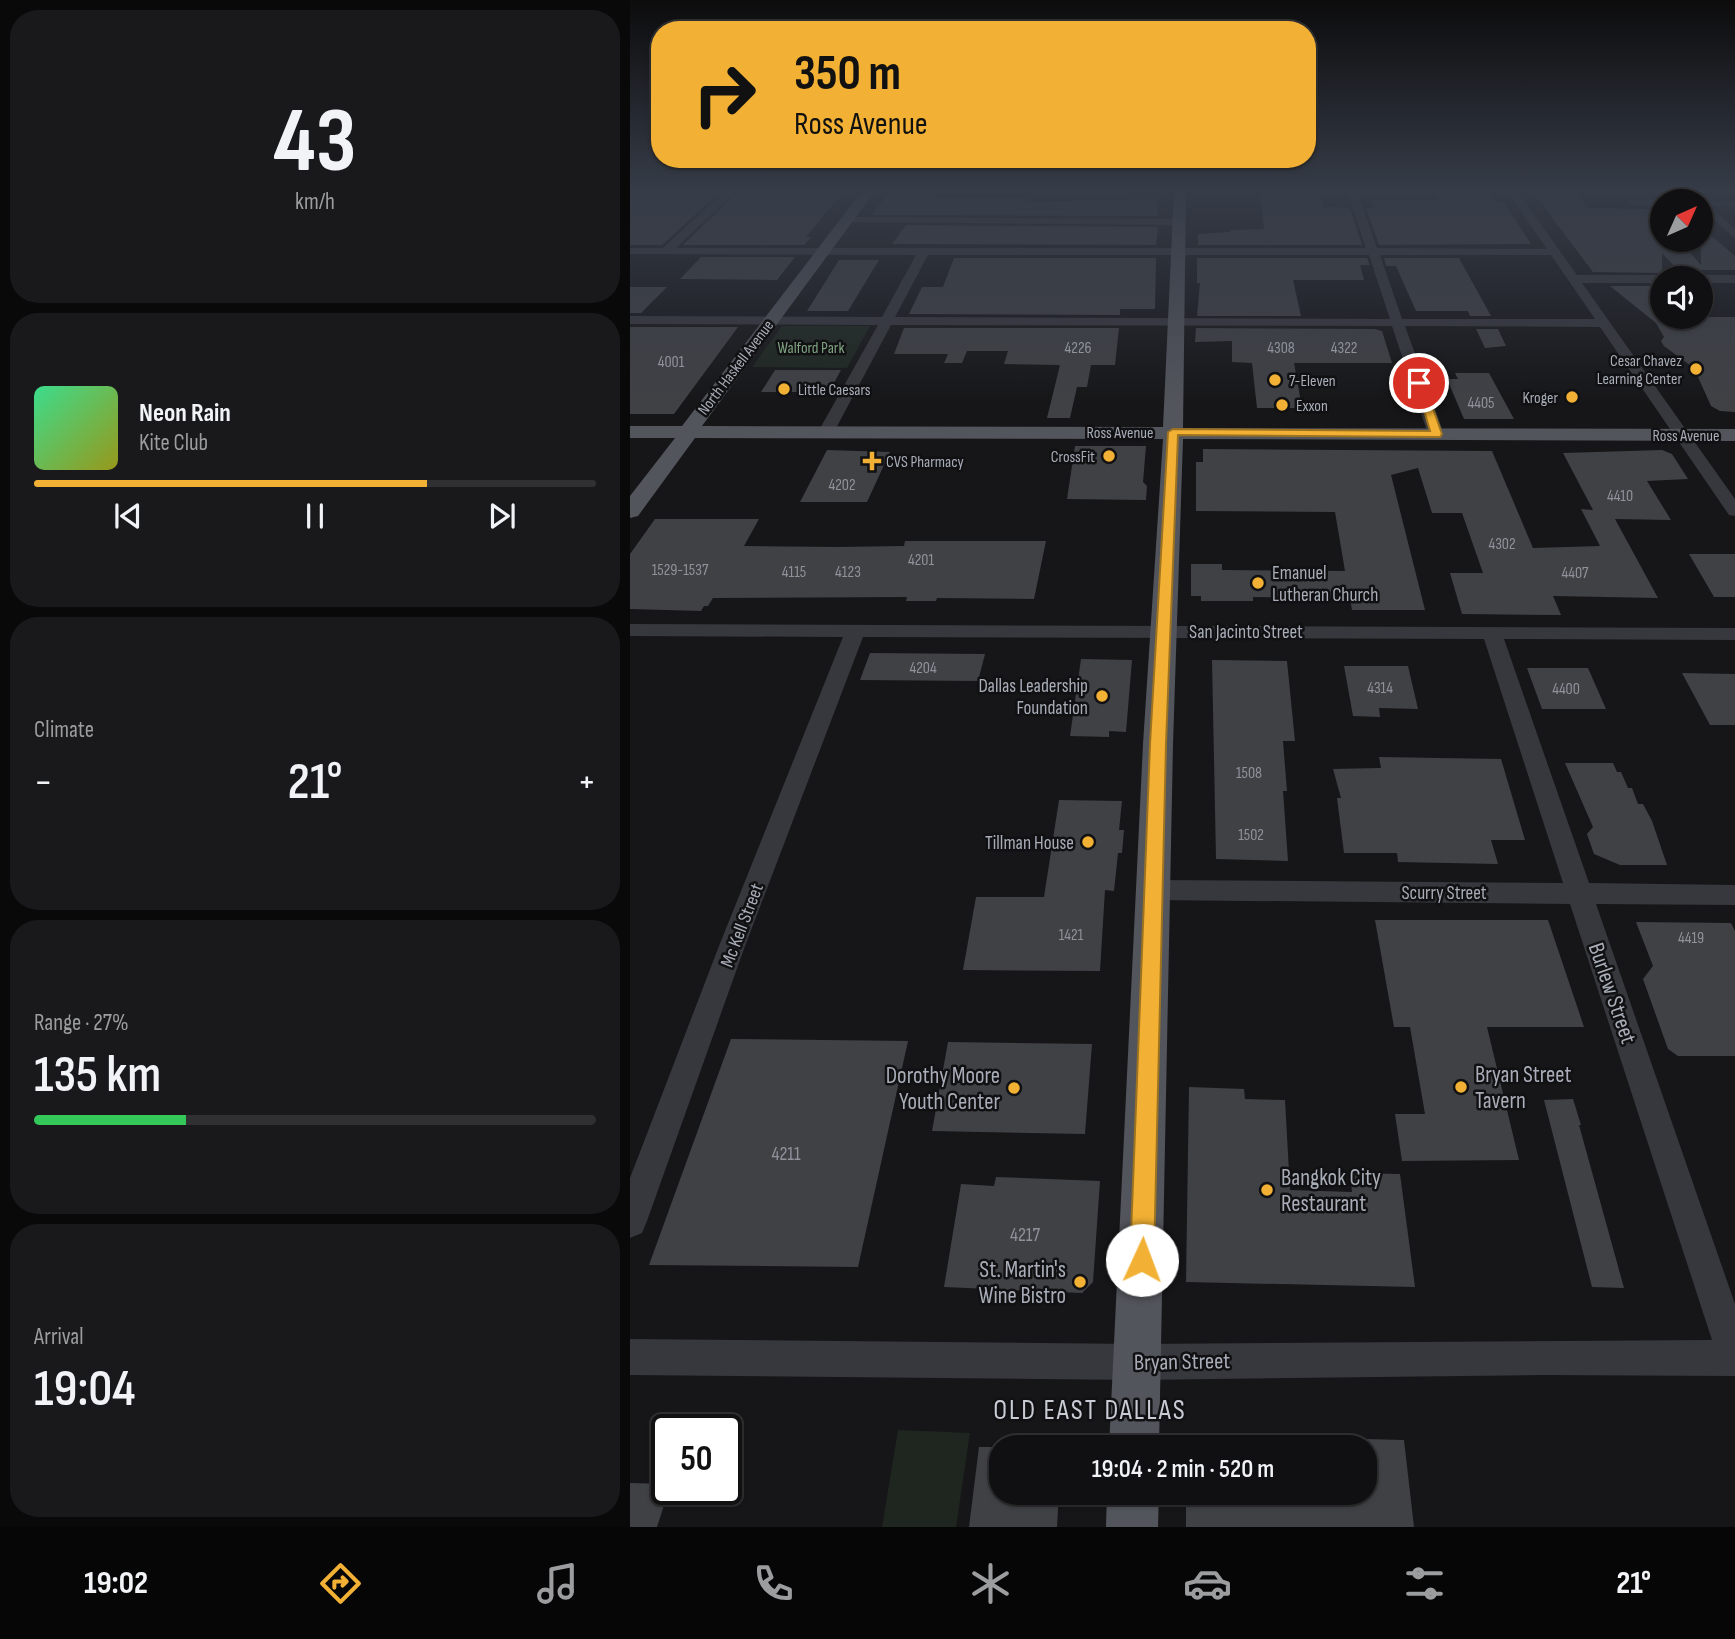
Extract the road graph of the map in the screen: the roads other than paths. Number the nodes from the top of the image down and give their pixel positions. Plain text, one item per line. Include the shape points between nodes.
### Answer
1 (815, 262) edge
2 (918, 262) edge
3 (1179, 262) edge
4 (1375, 262) edge
5 (1561, 262) edge
6 (1573, 279) junction
7 (1650, 279) edge
8 (1713, 279) edge
9 (1735, 279) edge
10 (630, 320) edge
11 (771, 320) junction
12 (884, 321) junction
13 (1177, 321) junction
14 (1398, 321) junction
15 (1603, 323) junction
16 (630, 432) edge
17 (688, 432) junction
18 (826, 432) junction
19 (1173, 432) junction
20 (1436, 434) junction
21 (1682, 435) junction
22 (1735, 435) edge
23 (630, 511) edge
24 (1735, 511) edge
25 (630, 630) edge
26 (856, 630) junction
27 (1163, 631) junction
28 (1491, 631) junction
29 (1735, 634) edge
30 (1153, 890) junction
31 (1579, 894) junction
32 (1735, 895) edge
33 (630, 1222) edge
34 (630, 1357) edge
35 (1735, 1357) edge
36 (1137, 1362) junction
37 (1134, 1435) edge
38 (1133, 1505) edge
39 (1132, 1527) edge

1 - 11 main road, North Haskell Avenue
2 - 12 street
3 - 13 main road
4 - 14 street
5 - 6 street
6 - 7 street
6 - 15 street
8 - 9 street
10 - 11 street
11 - 12 street
11 - 17 main road, North Haskell Avenue
12 - 13 street
12 - 18 street
13 - 14 street
13 - 19 main road
14 - 15 street
14 - 20 street
15 - 21 street
16 - 17 main road, Ross Avenue
17 - 18 main road, Ross Avenue
17 - 23 main road, North Haskell Avenue
18 - 19 main road, Ross Avenue
19 - 20 main road, Ross Avenue
19 - 27 main road
20 - 21 main road, Ross Avenue
21 - 22 main road, Ross Avenue
21 - 24 street
25 - 26 street, San Jacinto Street
26 - 27 street, San Jacinto Street
26 - 33 street, Mc Kell Street
27 - 28 street, San Jacinto Street
27 - 30 main road
28 - 29 street, San Jacinto Street
28 - 31 street, Burlew Street
30 - 31 street, Scurry Street
30 - 36 main road
31 - 32 street, Scurry Street
31 - 35 street, Burlew Street
34 - 36 street, Bryan Street
35 - 36 street, Bryan Street
36 - 37 main road
38 - 39 main road

